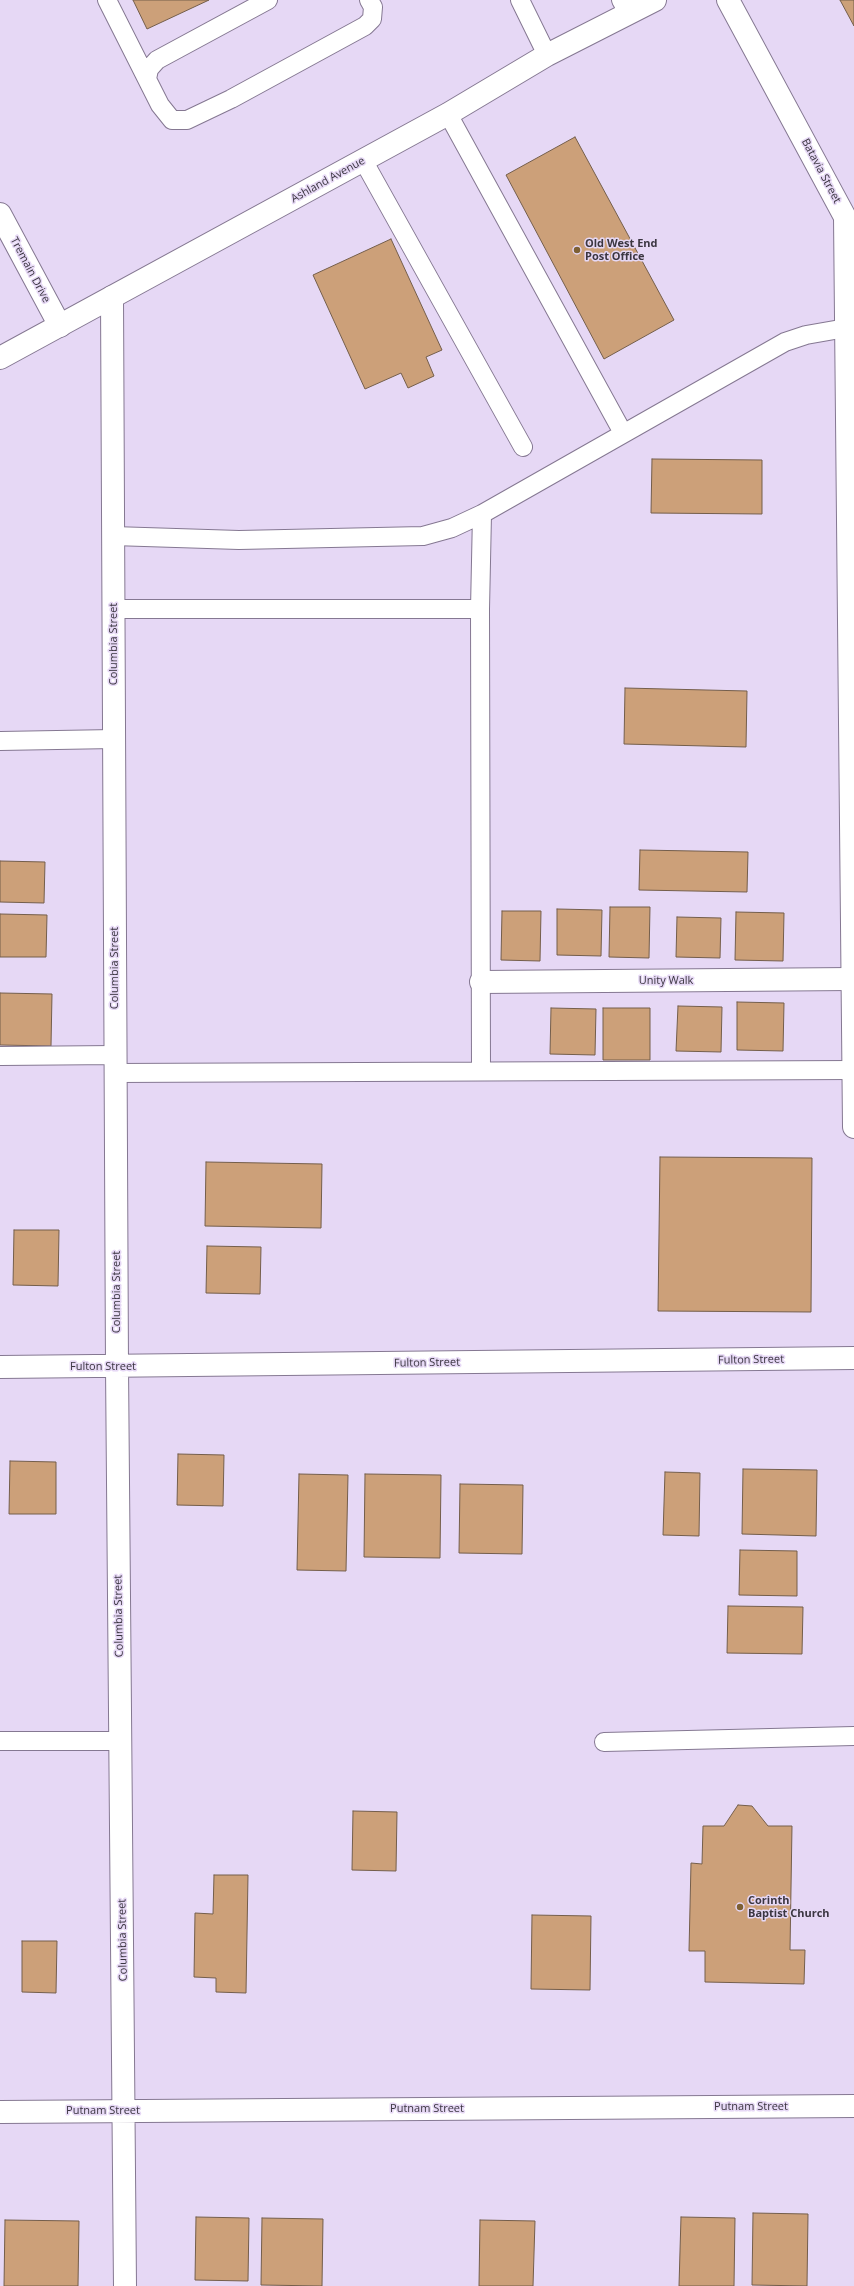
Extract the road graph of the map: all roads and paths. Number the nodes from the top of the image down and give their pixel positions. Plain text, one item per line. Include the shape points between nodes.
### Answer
1 (107, 0) edge
2 (268, 0) edge
3 (369, 0) edge
4 (520, 0) edge
5 (655, 0) edge
6 (728, 0) edge
7 (625, 7) edge
8 (547, 56) junction
9 (147, 79) junction
10 (448, 114) junction
11 (363, 160) junction
12 (0, 214) edge
13 (850, 244) edge
14 (112, 297) junction
15 (60, 326) junction
16 (846, 328) junction
17 (0, 358) edge
18 (623, 433) junction
19 (523, 447) dead end
20 (482, 514) junction
21 (113, 536) junction
22 (114, 608) junction
23 (480, 610) junction
24 (114, 739) junction
25 (0, 741) edge
26 (852, 979) junction
27 (481, 982) junction
28 (0, 1056) edge
29 (116, 1064) junction
30 (853, 1070) edge
31 (481, 1071) junction
32 (854, 1127) edge
33 (854, 1358) edge
34 (0, 1367) edge
35 (117, 1367) junction
36 (854, 1736) edge
37 (0, 1741) edge
38 (121, 1741) junction
39 (604, 1742) dead end
40 (854, 2106) edge
41 (124, 2111) junction
42 (0, 2112) edge
43 (125, 2286) edge

1 - 9 lane
2 - 9 lane via 157,60 149,69
3 - 9 lane via 373,7 372,19 365,26 187,120 172,120 160,105
4 - 8 lane
5 - 7 street, Ashland Avenue
6 - 13 street, Batavia Street via 845,216
7 - 8 street, Ashland Avenue
8 - 10 street, Ashland Avenue
10 - 11 street, Ashland Avenue
10 - 18 lane
11 - 14 street, Ashland Avenue
11 - 19 lane
12 - 15 street, Tremain Drive
13 - 16 street, Batavia Street
14 - 15 street, Ashland Avenue
14 - 21 street, Columbia Street
15 - 17 street, Ashland Avenue
16 - 18 lane via 806,335 785,342
16 - 26 street, Batavia Street
18 - 20 lane
20 - 21 lane via 452,528 423,536 239,540
20 - 23 lane
21 - 22 street, Columbia Street
22 - 23 lane
22 - 24 street, Columbia Street
23 - 27 lane
24 - 25 lane
24 - 29 street, Columbia Street
26 - 27 street, Unity Walk
26 - 30 street, Batavia Street
27 - 31 lane
28 - 29 lane
29 - 31 lane
29 - 35 street, Columbia Street
30 - 31 lane
30 - 32 street, Batavia Street
33 - 35 street, Fulton Street
34 - 35 street, Fulton Street
35 - 38 street, Columbia Street
36 - 39 lane
37 - 38 lane
38 - 41 street, Columbia Street
40 - 41 street, Putnam Street
41 - 42 street, Putnam Street
41 - 43 street, Columbia Street

